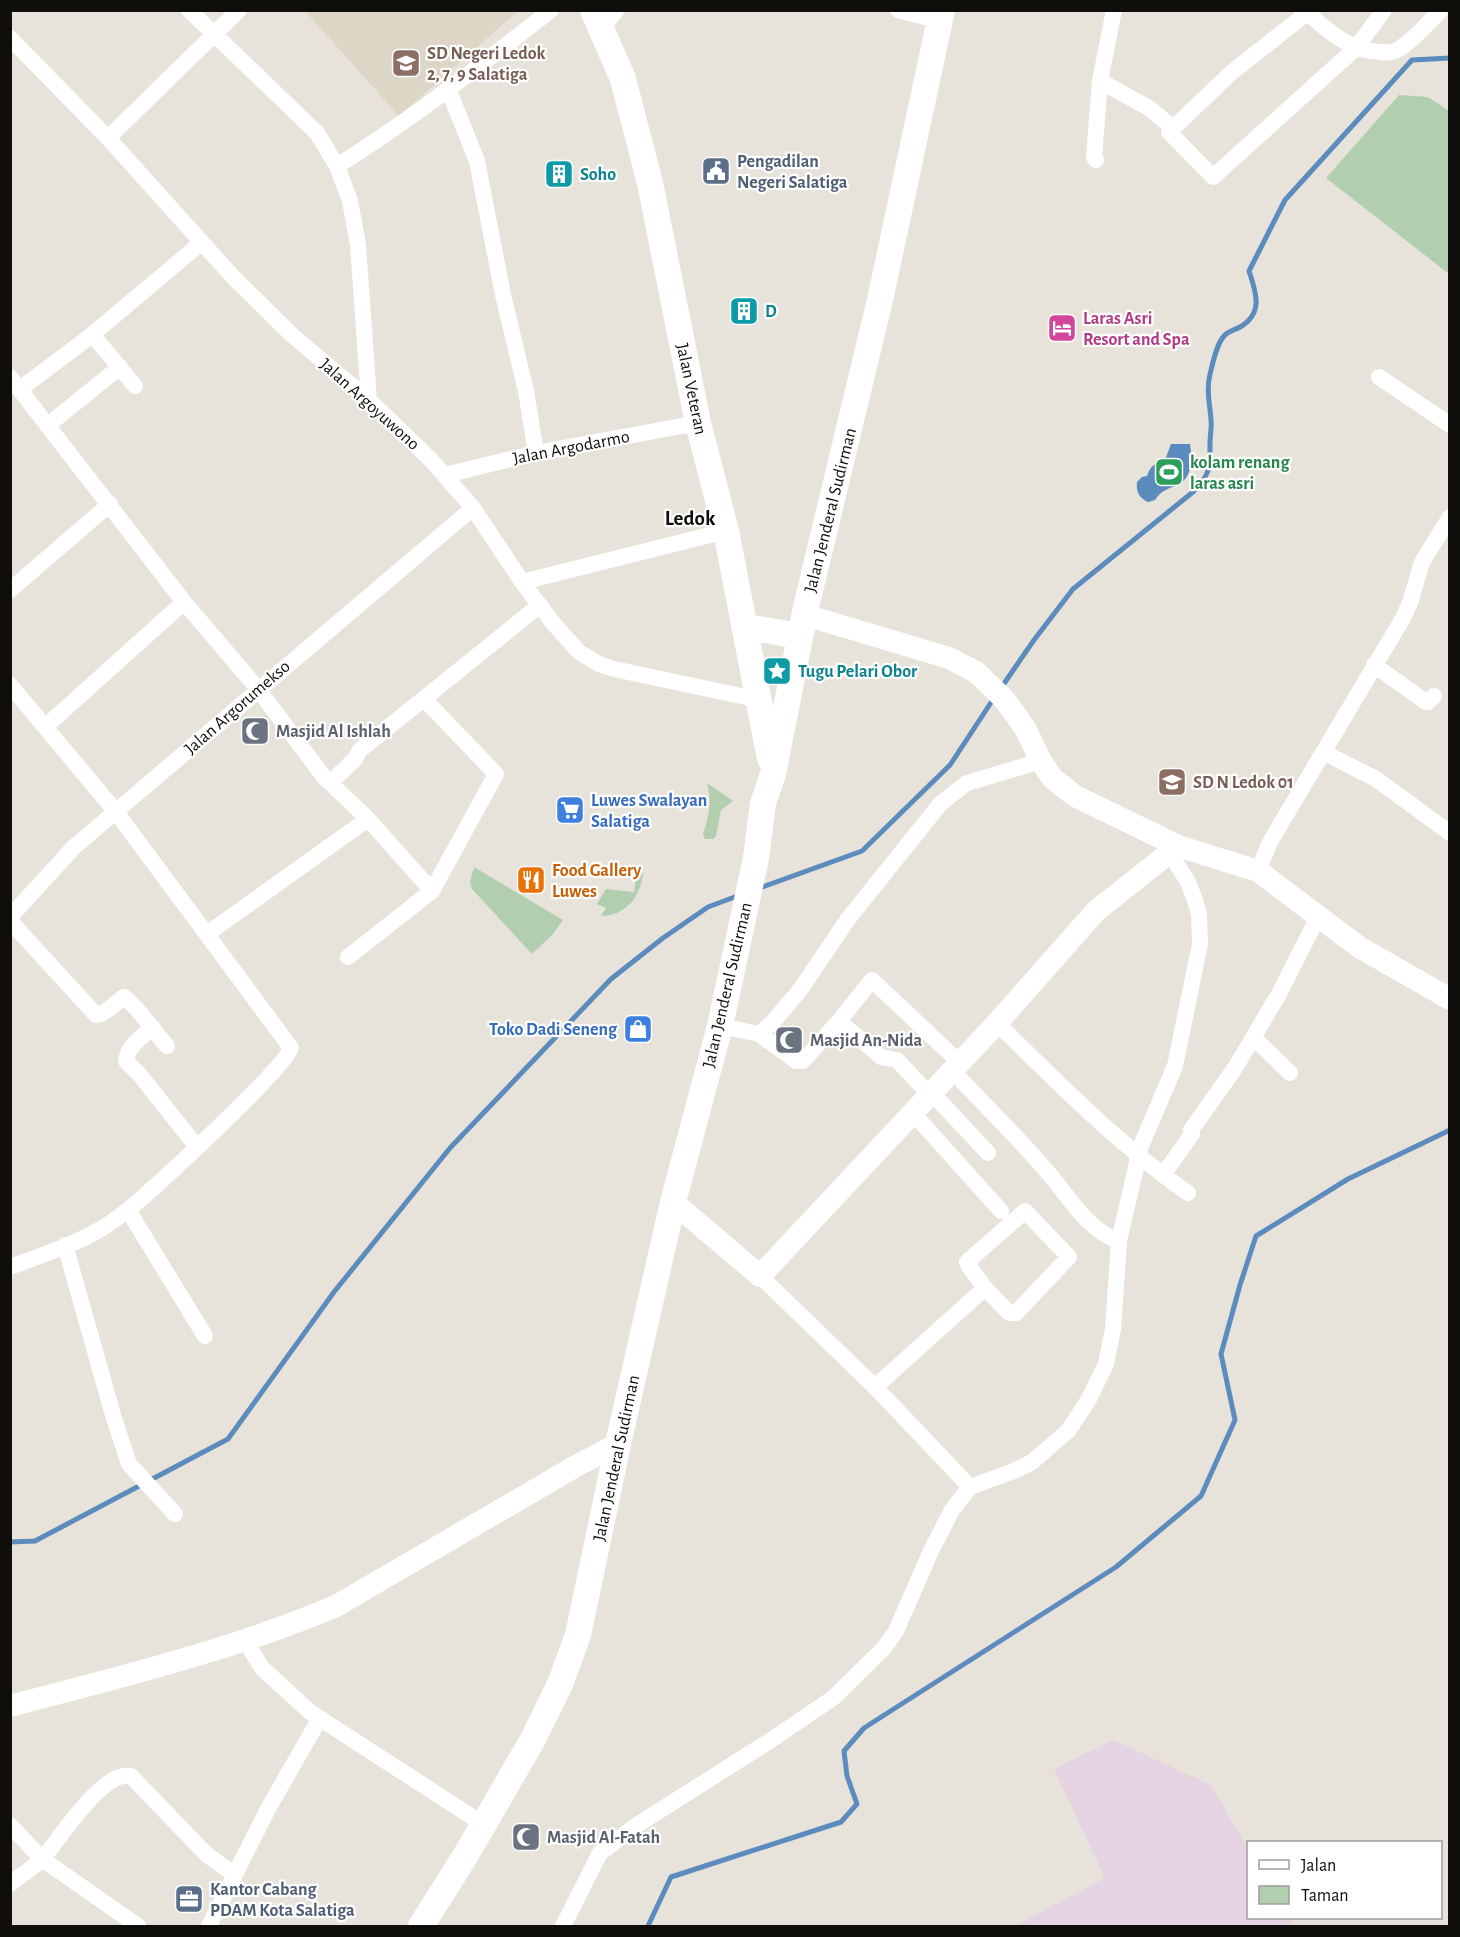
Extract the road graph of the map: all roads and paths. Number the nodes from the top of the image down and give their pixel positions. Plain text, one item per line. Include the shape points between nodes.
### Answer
1 (189, 10) edge
2 (239, 10) edge
3 (551, 10) edge
4 (898, 10) edge
5 (1384, 10) edge
6 (1441, 10) edge
7 (1111, 12) edge
8 (1306, 12) edge
9 (604, 16) edge
10 (941, 16) edge
11 (214, 35) junction
12 (10, 38) edge
13 (1356, 48) junction
14 (1100, 81) junction
15 (449, 91) junction
16 (1173, 128) junction
17 (108, 138) junction
18 (1096, 160) dead end
19 (336, 166) junction
20 (201, 243) junction
21 (96, 339) dead end
22 (120, 367) junction
23 (1379, 377) dead end
24 (15, 383) edge
25 (135, 386) dead end
26 (369, 400) junction
27 (698, 423) junction
28 (1449, 425) edge
29 (48, 426) junction
30 (536, 453) junction
31 (445, 475) junction
32 (110, 504) junction
33 (472, 508) junction
34 (1449, 517) edge
35 (726, 531) junction
36 (522, 582) junction
37 (10, 590) edge
38 (184, 602) junction
39 (540, 605) junction
40 (803, 625) junction
41 (746, 627) junction
42 (1374, 665) junction
43 (10, 685) edge
44 (258, 689) junction
45 (1434, 696) dead end
46 (424, 699) junction
47 (760, 700) junction
48 (45, 727) junction
49 (1323, 752) junction
50 (1041, 761) junction
51 (773, 774) junction
52 (330, 783) junction
53 (116, 812) junction
54 (368, 819) junction
55 (1449, 833) edge
56 (1174, 849) junction
57 (1258, 871) junction
58 (432, 891) junction
59 (1318, 916) junction
60 (10, 919) edge
61 (207, 934) junction
62 (348, 957) dead end
63 (1449, 999) edge
64 (840, 1021) junction
65 (997, 1023) junction
66 (720, 1026) junction
67 (153, 1028) junction
68 (759, 1034) junction
69 (1253, 1036) junction
70 (167, 1046) dead end
71 (956, 1066) junction
72 (1290, 1073) dead end
73 (930, 1093) junction
74 (912, 1112) junction
75 (197, 1147) junction
76 (988, 1153) dead end
77 (1137, 1155) junction
78 (1163, 1175) junction
79 (1188, 1193) dead end
80 (673, 1202) junction
81 (128, 1210) junction
82 (1001, 1211) dead end
83 (1119, 1241) junction
84 (65, 1245) junction
85 (10, 1267) edge
86 (760, 1276) junction
87 (985, 1288) junction
88 (205, 1336) dead end
89 (875, 1387) junction
90 (618, 1444) junction
91 (970, 1487) junction
92 (175, 1514) dead end
93 (245, 1640) junction
94 (10, 1706) edge
95 (320, 1718) junction
96 (483, 1824) junction
97 (10, 1825) edge
98 (42, 1859) junction
99 (235, 1875) junction
100 (10, 1884) edge
101 (138, 1926) edge
102 (209, 1926) edge
103 (422, 1926) edge
104 (563, 1926) edge

1 - 11 street
2 - 11 street
3 - 15 street
4 - 10 street
5 - 13 street
6 - 13 street via 1400,49 1371,52
7 - 14 street
8 - 13 street
8 - 16 street
9 - 27 main road, Jalan Veteran via 650,183
10 - 40 main road, Jalan Jenderal Sudirman via 880,300
11 - 17 street
11 - 19 street via 317,133
12 - 17 street, Jalan Argoyuwono
13 - 16 street via 1213,177 1169,132
14 - 16 street via 1149,108
14 - 18 street
15 - 19 street
15 - 30 street via 477,160
17 - 20 street, Jalan Argoyuwono
19 - 26 street via 350,201 358,245
20 - 24 street via 88,338
20 - 26 street, Jalan Argoyuwono via 293,336
21 - 22 street
22 - 25 street
22 - 29 street
23 - 28 street
24 - 29 street
26 - 31 street, Jalan Argoyuwono
27 - 30 street, Jalan Argodarmo
27 - 35 main road, Jalan Veteran
29 - 32 street
30 - 31 street, Jalan Argodarmo
31 - 33 street, Jalan Argoyuwono
32 - 37 street
32 - 38 street
33 - 36 street, Jalan Argoyuwono
33 - 44 street, Jalan Argorumekso
34 - 42 street via 1422,562 1405,612
35 - 36 street
35 - 41 main road, Jalan Veteran
36 - 39 street, Jalan Argoyuwono
38 - 44 street
38 - 48 street
39 - 46 street
39 - 47 street, Jalan Argoyuwono via 579,652 599,664
40 - 41 main road
40 - 50 street via 965,665 1004,699 1025,728
40 - 51 main road, Jalan Jenderal Sudirman
41 - 47 main road, Jalan Veteran
42 - 45 street via 1426,702
42 - 49 street
43 - 48 street
44 - 52 street
44 - 53 street, Jalan Argorumekso
46 - 52 street via 360,750 356,759
46 - 58 street via 496,774
47 - 51 main road, Jalan Veteran
48 - 53 street
49 - 55 street via 1376,779
49 - 57 street via 1270,842
50 - 56 street via 1052,778 1075,796
50 - 68 street via 967,783 941,803 848,919 800,990
51 - 66 main road, Jalan Jenderal Sudirman
52 - 54 street
53 - 60 street, Jalan Argorumekso via 74,847
53 - 61 street
54 - 58 street
54 - 61 street
56 - 57 street
56 - 65 street via 1096,911
56 - 77 street via 1199,914 1200,944 1175,1065
57 - 59 street
58 - 62 street
59 - 63 street via 1359,947
59 - 69 street via 1284,986
60 - 67 street via 96,1016 124,997
61 - 75 street via 291,1052
64 - 68 street via 803,1061 796,1061
64 - 71 street via 872,980
64 - 73 street via 881,1058 897,1060
65 - 71 street
65 - 77 street
66 - 68 street
66 - 80 main road, Jalan Jenderal Sudirman
67 - 70 street
67 - 75 street via 126,1054 126,1061
69 - 72 street
69 - 78 street
71 - 73 street
71 - 83 street via 1094,1227
73 - 74 street
73 - 76 street
74 - 82 street
74 - 86 street
75 - 81 street
77 - 78 street
77 - 83 street
78 - 79 street
80 - 86 street
80 - 90 main road, Jalan Jenderal Sudirman
81 - 84 street via 98,1231
81 - 88 street
83 - 91 street via 1110,1348 1089,1399 1068,1431 1032,1462
84 - 85 street
84 - 92 street via 129,1464
86 - 89 street
87 - 87 street via 967,1262 1025,1211 1068,1256 1016,1312 1009,1313
87 - 89 street
89 - 91 street
90 - 93 street via 336,1606
90 - 96 main road, Jalan Jenderal Sudirman via 578,1635 532,1741
91 - 104 street via 952,1510 896,1631 884,1648 833,1698 600,1853
93 - 94 street
93 - 95 street via 262,1668
95 - 96 street
95 - 99 street
96 - 103 main road, Jalan Jenderal Sudirman
97 - 98 street
98 - 99 street via 75,1815 108,1784 126,1774 206,1854
98 - 100 street
98 - 101 street
99 - 102 street

